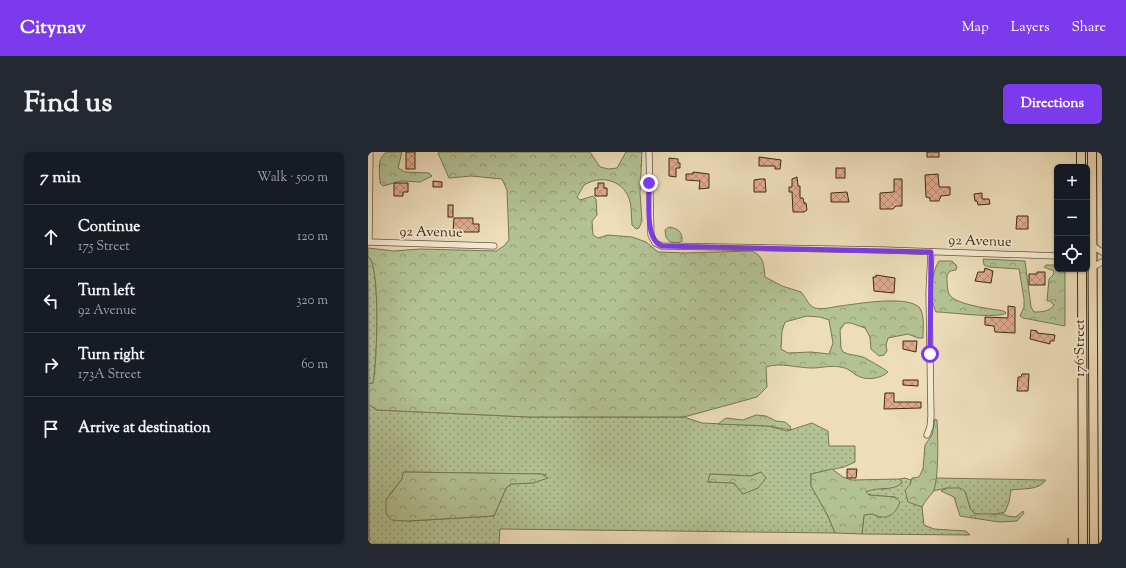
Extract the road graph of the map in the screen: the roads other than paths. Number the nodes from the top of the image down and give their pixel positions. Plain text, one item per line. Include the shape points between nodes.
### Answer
1 (370, 152) edge
2 (649, 152) edge
3 (1081, 152) edge
4 (1092, 152) edge
5 (1081, 164) edge
6 (368, 242) edge
7 (494, 246) dead end
8 (1093, 246) junction
9 (931, 252) junction
10 (1102, 252) edge
11 (1054, 256) edge
12 (1102, 262) edge
13 (1093, 267) junction
14 (1082, 272) edge
15 (927, 435) dead end
16 (1083, 544) edge
17 (1094, 544) edge

1 - 6 street
2 - 9 street, 92 Avenue via 651,235 655,243 662,246
3 - 5 highway
4 - 8 highway, 176 Street
6 - 7 street, 92 Avenue
8 - 10 street
8 - 13 highway, 176 Street
9 - 11 street, 92 Avenue
9 - 15 street via 929,293 932,416
12 - 13 street
13 - 17 highway, 176 Street
14 - 16 highway, 176 Street

